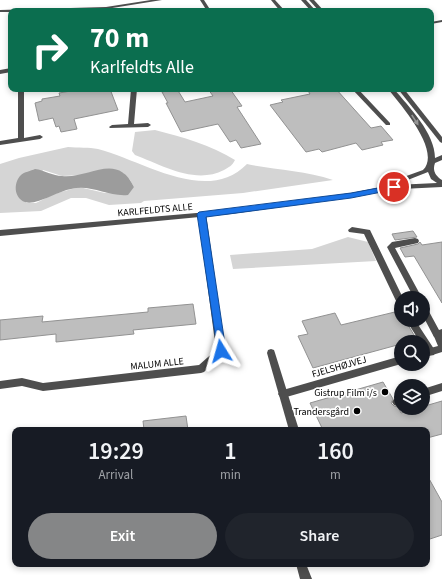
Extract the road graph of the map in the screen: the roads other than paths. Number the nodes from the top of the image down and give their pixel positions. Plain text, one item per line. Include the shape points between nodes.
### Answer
1 (160, 0) edge
2 (273, 0) edge
3 (303, 0) edge
4 (311, 0) edge
5 (106, 8) edge
6 (280, 8) edge
7 (311, 8) edge
8 (319, 8) edge
9 (21, 92) edge
10 (134, 92) edge
11 (358, 92) edge
12 (393, 92) edge
13 (403, 92) edge
14 (388, 124) dead end
15 (148, 125) dead end
16 (131, 126) junction
17 (112, 127) dead end
18 (40, 137) dead end
19 (21, 140) junction
20 (442, 141) edge
21 (0, 143) edge
22 (442, 157) edge
23 (431, 164) junction
24 (442, 184) edge
25 (381, 188) junction
26 (202, 214) junction
27 (352, 230) dead end
28 (0, 233) edge
29 (415, 241) dead end
30 (395, 291) edge
31 (414, 291) edge
32 (430, 319) edge
33 (440, 334) edge
34 (442, 345) edge
35 (442, 348) edge
36 (271, 352) dead end
37 (430, 352) edge
38 (394, 362) edge
39 (0, 385) edge
40 (442, 387) edge
41 (430, 391) edge
42 (283, 394) junction
43 (293, 427) edge
44 (302, 567) edge
45 (306, 579) edge

1 - 5 street
2 - 6 street
3 - 7 street
4 - 8 street
9 - 19 street
10 - 16 street
11 - 14 street
12 -> 23 street via 427,138 434,154
13 - 20 street
15 - 16 street
16 - 17 street
18 - 19 street
19 - 21 street
22 - 23 street, KARLFELDTS ALLE
23 - 24 street via 433,177
23 - 25 street, KARLFELDTS ALLE via 425,171
24 - 25 street, KARLFELDTS ALLE
25 - 26 street, KARLFELDTS ALLE via 351,195
26 - 28 street, KARLFELDTS ALLE
26 - 39 street, MALUM ALLE via 221,351 201,369 43,387 22,382
27 - 30 street via 367,232
29 - 31 street via 391,247
32 - 33 street
33 - 34 street
35 - 37 street
36 - 42 street
38 - 42 street, FJELSHØJVEJ
40 - 41 street
42 - 43 street
44 - 45 street

